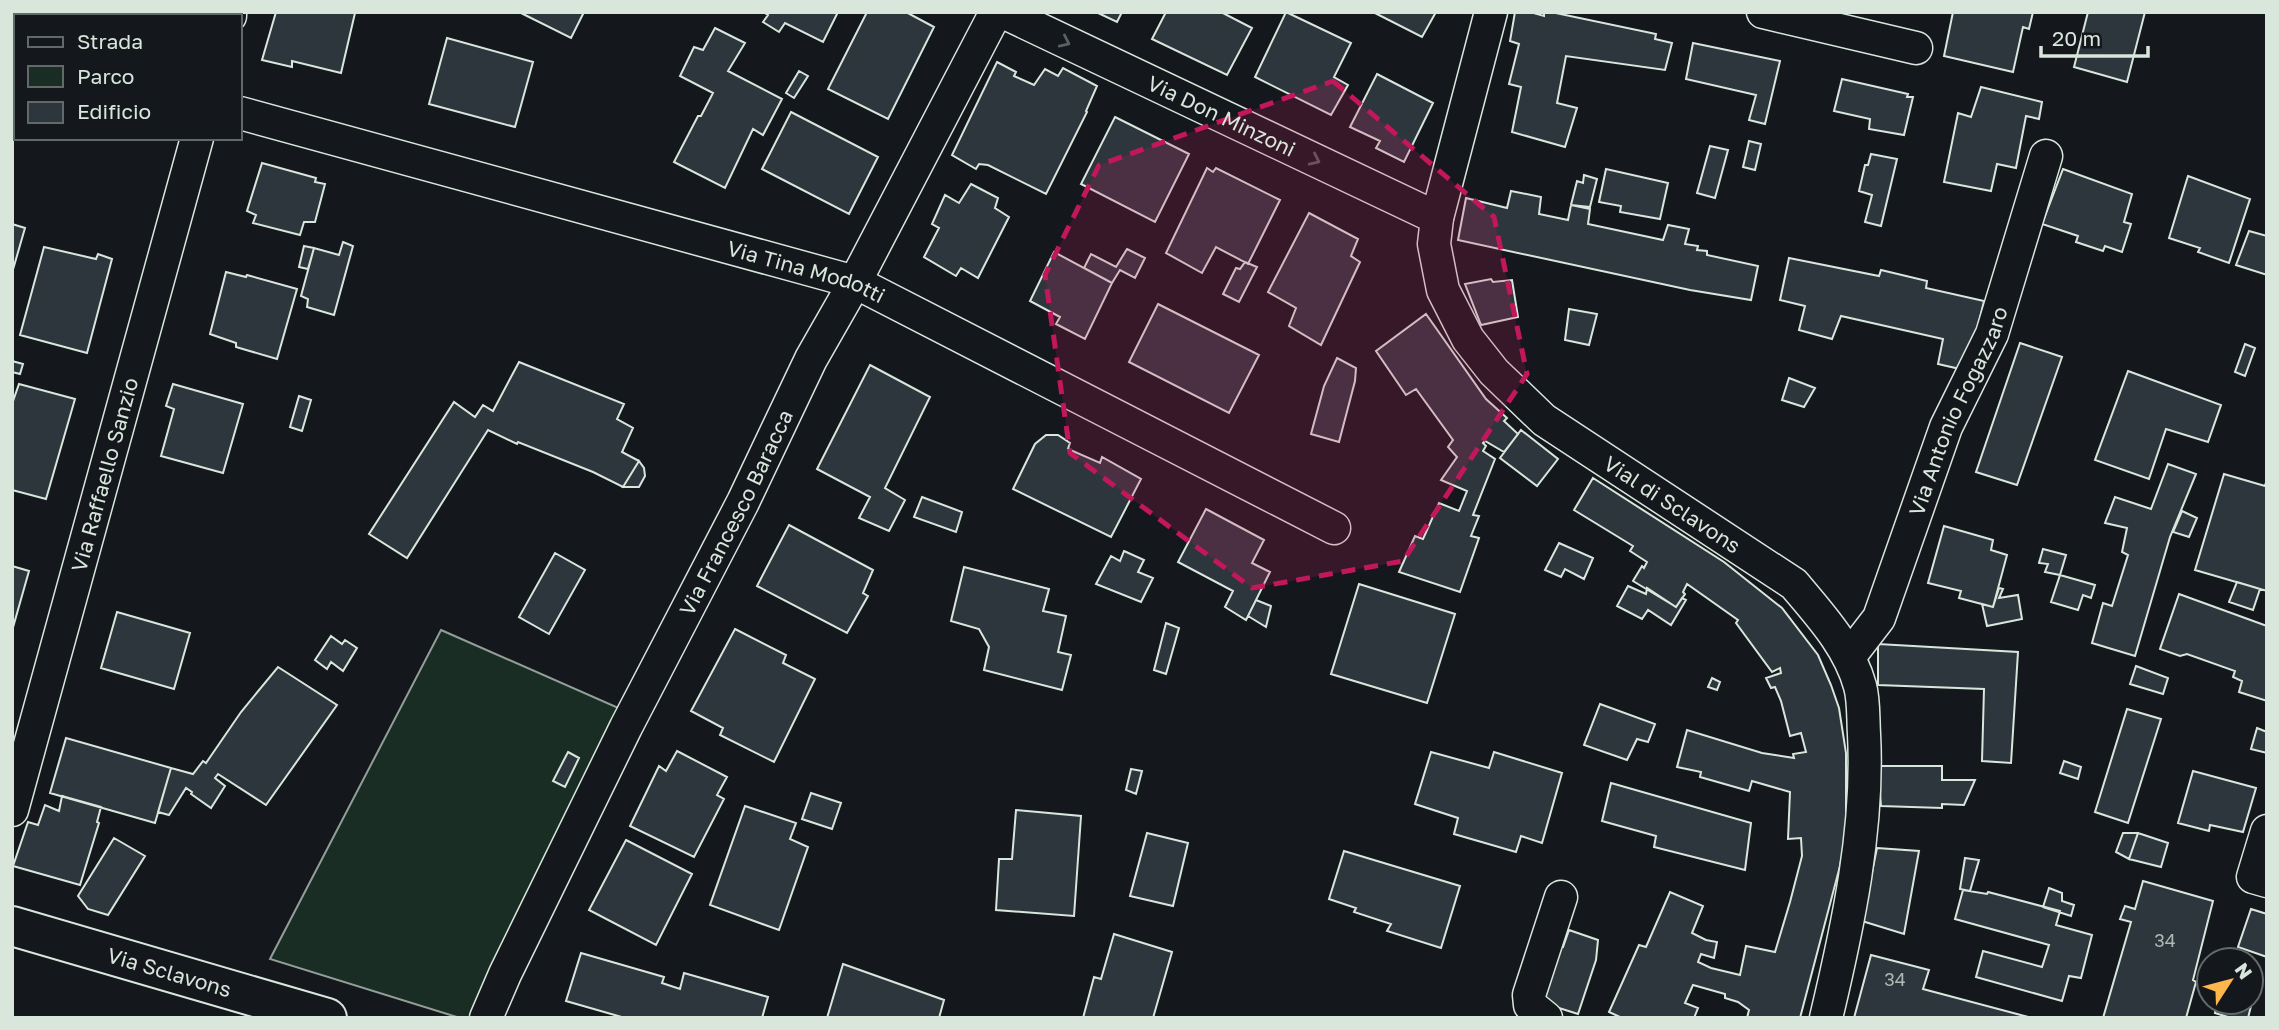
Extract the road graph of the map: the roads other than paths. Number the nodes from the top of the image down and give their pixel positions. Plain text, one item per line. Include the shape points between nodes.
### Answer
1 (996, 12) edge
2 (1003, 12) edge
3 (1491, 12) edge
4 (1763, 12) edge
5 (1916, 48) dead end
6 (242, 114) edge
7 (196, 140) edge
8 (2046, 156) dead end
9 (1437, 218) junction
10 (855, 282) junction
11 (1335, 528) dead end
12 (1849, 657) junction
13 (12, 810) edge
14 (2267, 831) edge
15 (2267, 881) edge
16 (1561, 898) dead end
17 (12, 926) edge
18 (327, 1018) edge
19 (486, 1018) edge
20 (1546, 1018) edge
21 (1826, 1018) edge

1 - 10 street, Via Francesco Baracca
2 -> 9 street, Via Don Minzoni
3 - 9 street, Vial di Sclavons
4 - 5 street
6 - 10 street, Via Tina Modotti
7 - 13 street, Via Raffaello Sanzio
8 - 12 street, Via Antonio Fogazzaro via 1992,334 1945,427 1879,618
9 - 12 street, Vial di Sclavons via 1434,244 1443,290 1468,339 1494,372 1544,420 1794,584
10 - 11 street, Via Tina Modotti
10 - 19 street, Via Francesco Baracca via 811,359 626,727
12 - 21 street, Vial di Sclavons via 1861,688 1863,823
14 - 15 street via 2253,877
16 - 20 street via 1529,995 1530,1006
17 - 18 street, Via Sclavons

